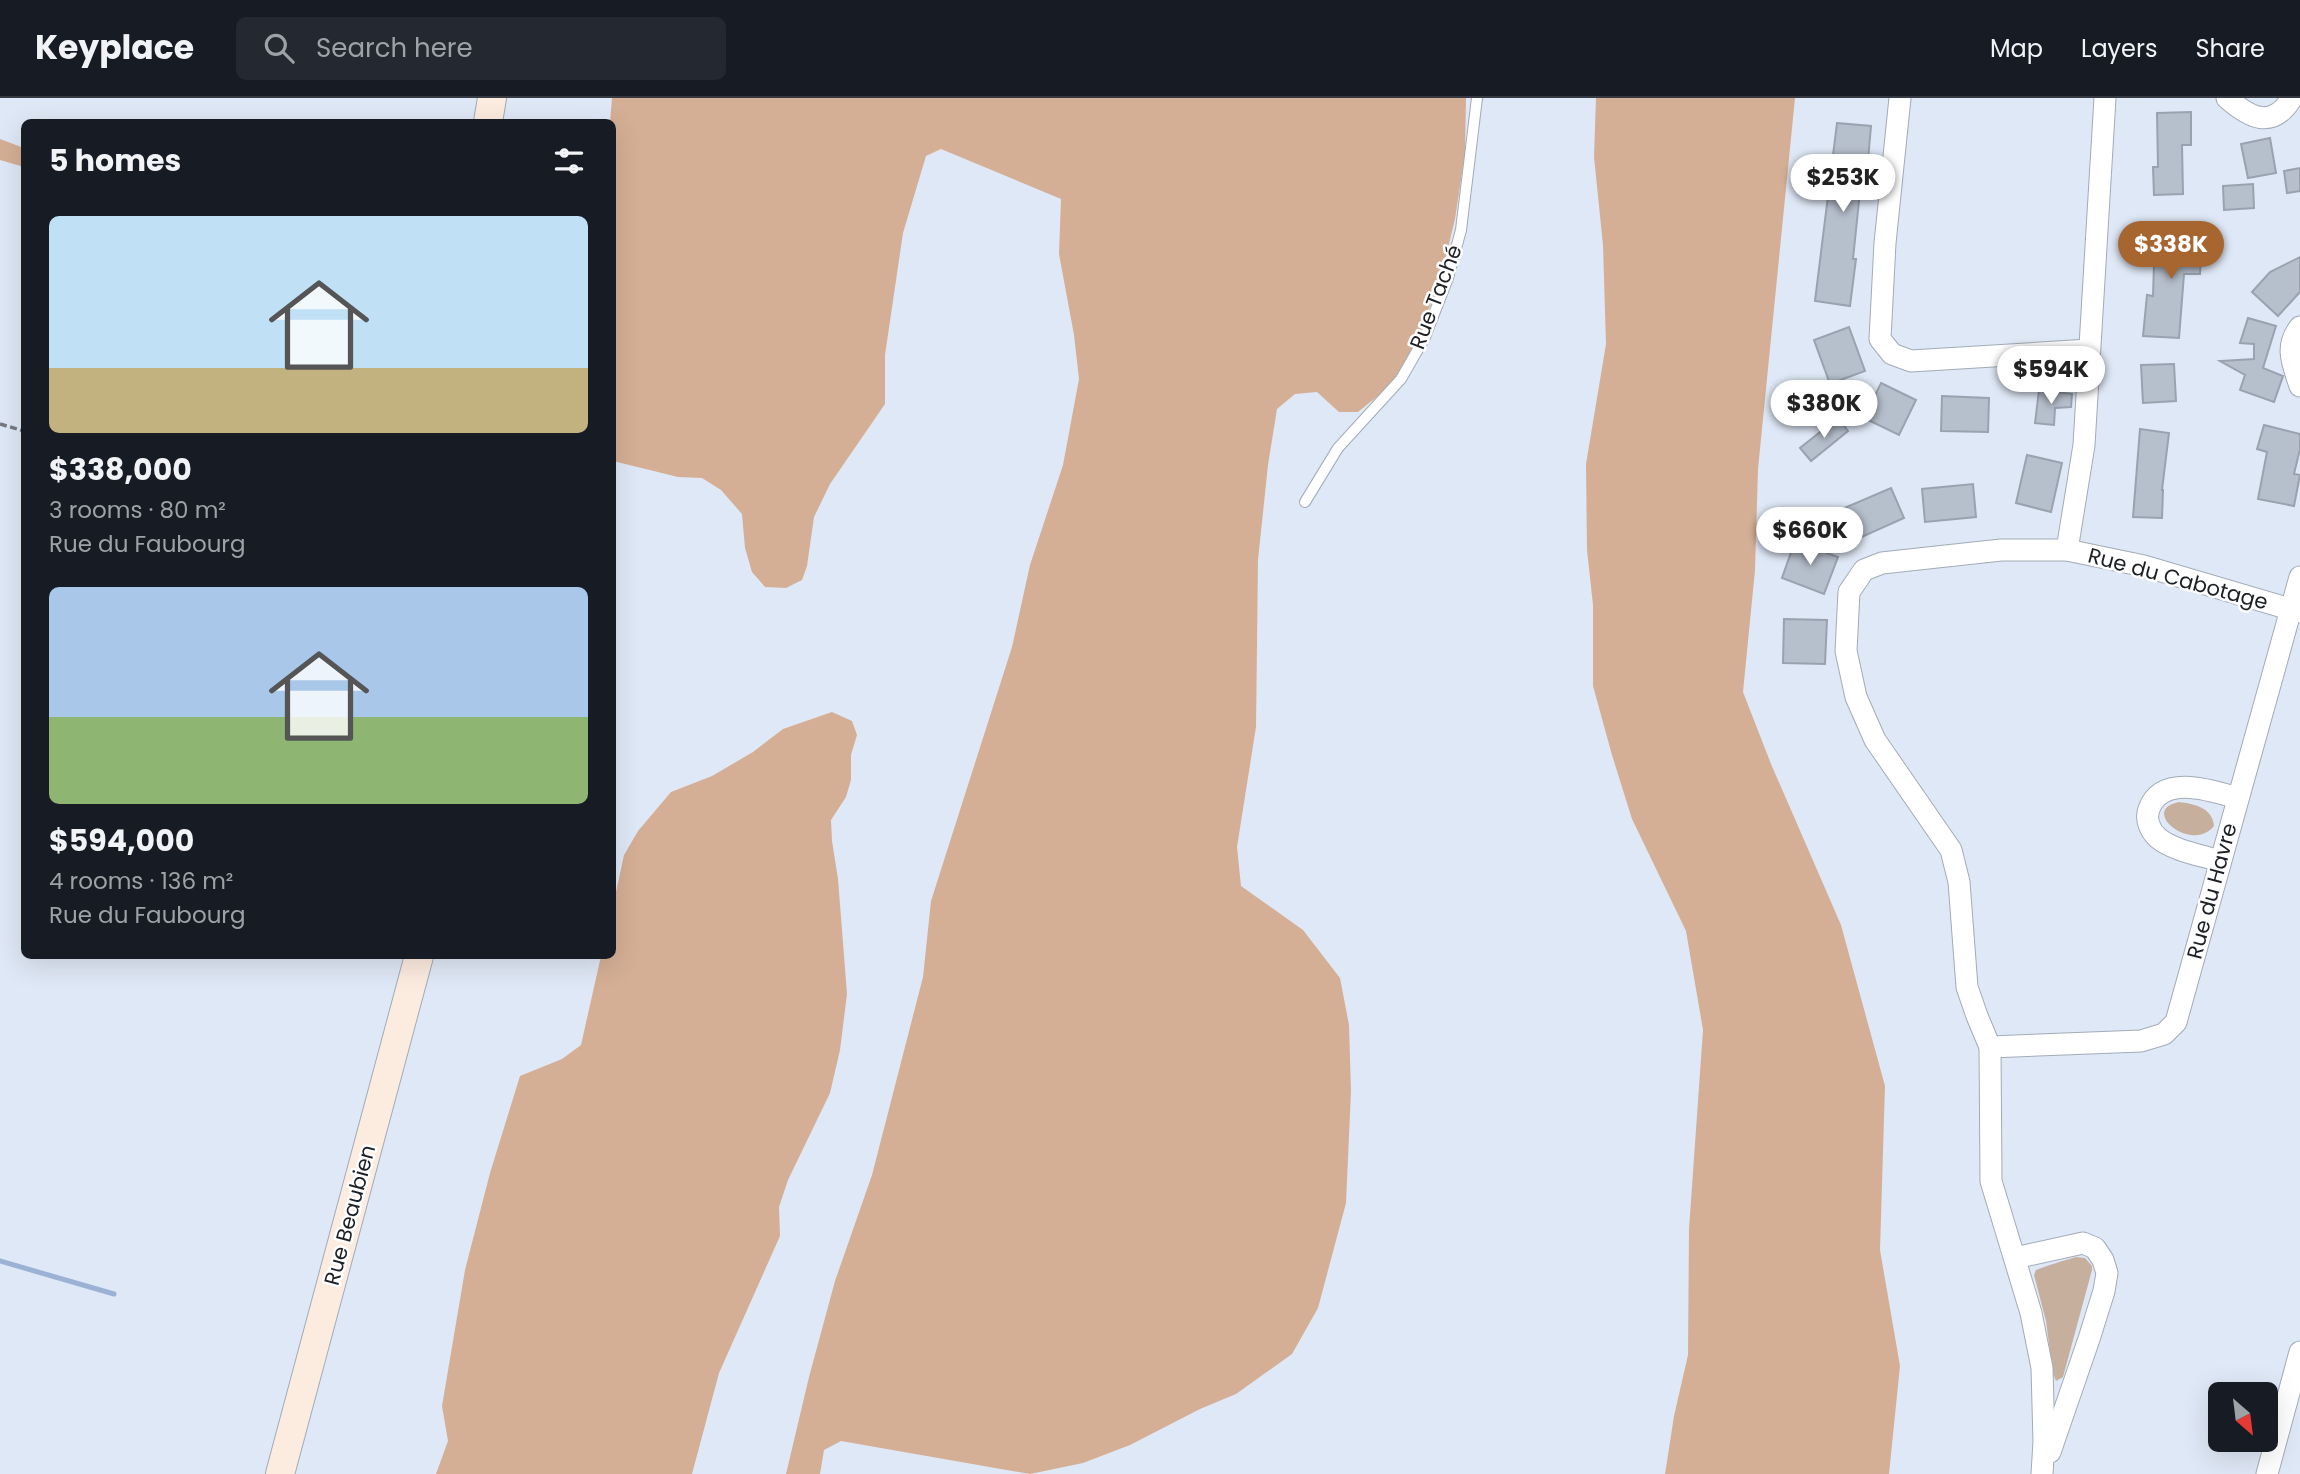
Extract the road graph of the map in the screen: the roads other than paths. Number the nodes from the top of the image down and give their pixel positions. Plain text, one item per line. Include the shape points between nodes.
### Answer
1 (492, 98) edge
2 (1477, 98) edge
3 (1900, 98) edge
4 (2105, 98) edge
5 (2227, 98) edge
6 (2292, 98) edge
7 (488, 119) edge
8 (2300, 327) edge
9 (2089, 350) junction
10 (2300, 386) edge
11 (1305, 502) dead end
12 (2067, 550) junction
13 (2300, 577) edge
14 (2295, 610) edge
15 (2237, 798) junction
16 (2220, 861) junction
17 (418, 959) edge
18 (1990, 1047) junction
19 (2014, 1258) junction
20 (2300, 1354) edge
21 (280, 1474) edge
22 (2042, 1474) edge
23 (2267, 1474) edge

1 - 7 main road
2 - 11 lane, Rue Taché via 1461,230 1425,337 1401,379 1338,447
3 - 9 street via 1881,301 1881,339 1892,354 1911,361
4 - 9 street
5 - 6 street via 2250,116 2265,118 2282,112
8 - 10 street via 2292,337 2291,356
9 - 12 street via 2084,445
12 - 14 street, Rue du Cabotage via 2144,566
12 - 18 street, Rue du Cabotage via 2001,550 1882,563 1864,570 1849,592 1846,651 1856,697 1875,740 1951,850 1961,894 1967,987
13 - 14 street, Rue du Havre
14 - 15 street, Rue du Havre
15 - 16 street, Rue du Havre
15 - 16 street via 2188,787 2166,790 2153,798 2147,813 2149,827 2159,838
16 - 18 street, Rue du Havre via 2176,1022 2164,1034 2141,1041
17 - 21 main road, Rue Beaubien
18 - 19 street, Rue du Cabotage via 1991,1181
19 - 22 street, Rue du Cabotage via 2042,1368
19 - 22 street, Rue du Cabotage via 2083,1242 2095,1248 2107,1273
20 - 23 street

